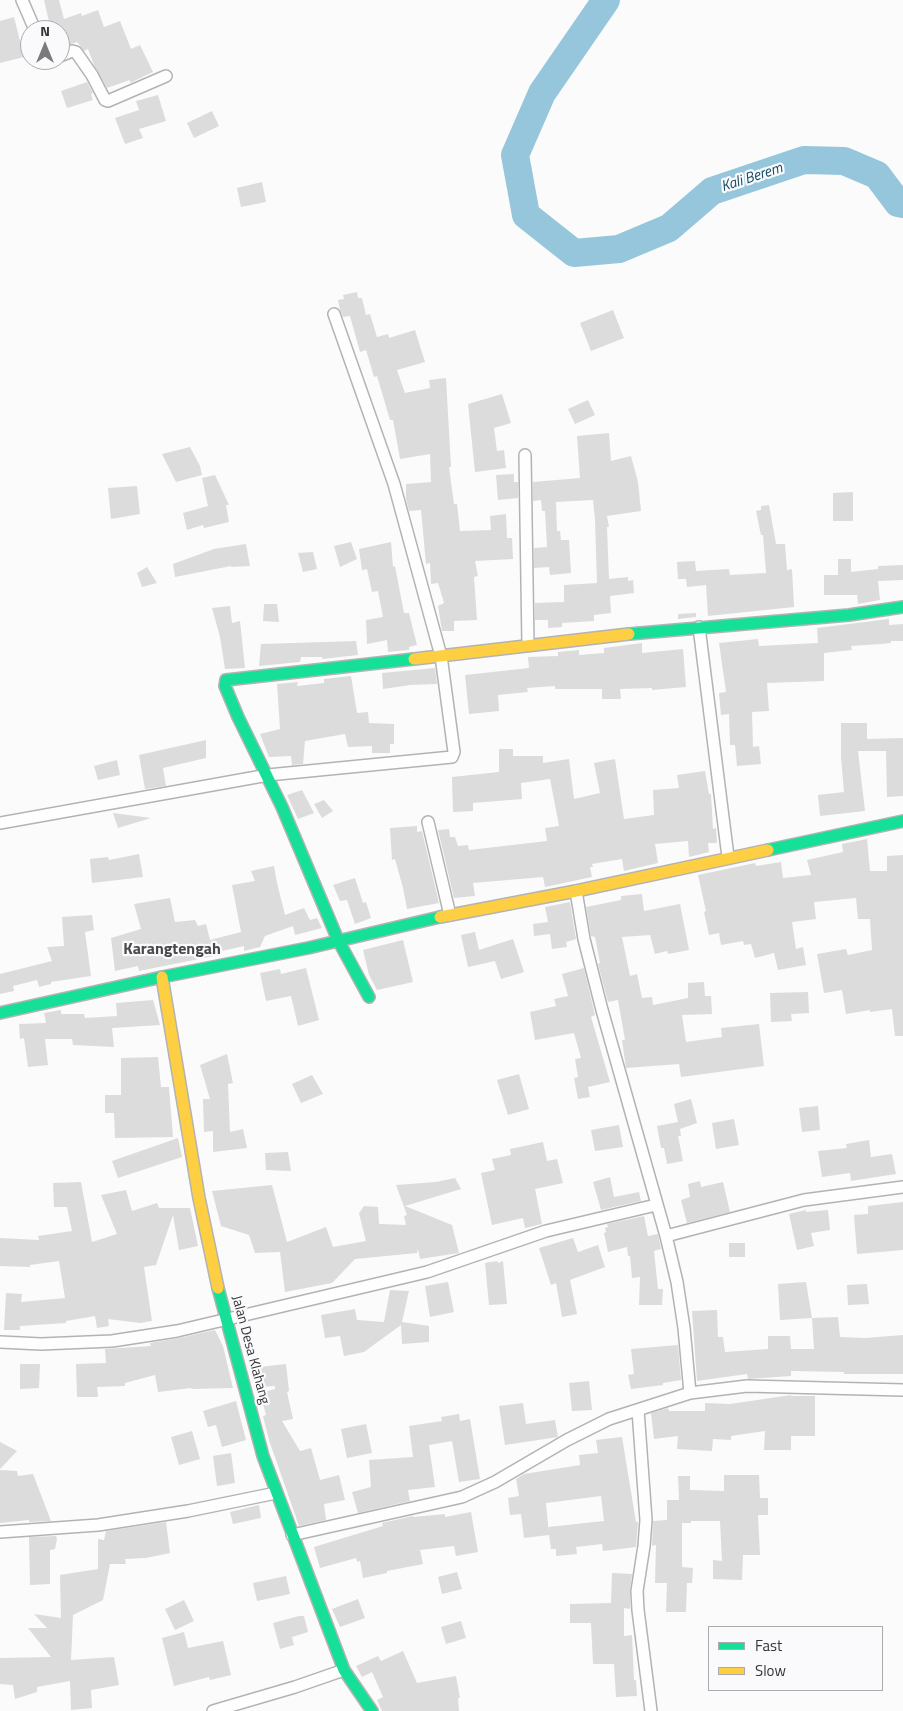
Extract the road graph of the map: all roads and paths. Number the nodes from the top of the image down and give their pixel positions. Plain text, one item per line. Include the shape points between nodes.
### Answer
1 (22, 0) edge
2 (31, 20) edge
3 (70, 52) edge
4 (166, 76) dead end
5 (334, 314) dead end
6 (525, 455) dead end
7 (903, 607) edge
8 (699, 627) junction
9 (528, 645) junction
10 (441, 656) junction
11 (268, 776) junction
12 (903, 821) edge
13 (428, 822) dead end
14 (0, 823) edge
15 (728, 857) junction
16 (576, 891) junction
17 (450, 915) junction
18 (338, 940) junction
19 (162, 977) junction
20 (369, 997) dead end
21 (0, 1013) edge
22 (903, 1187) edge
23 (656, 1205) junction
24 (666, 1236) junction
25 (228, 1320) junction
26 (0, 1342) edge
27 (903, 1390) edge
28 (690, 1393) junction
29 (638, 1410) junction
30 (276, 1493) junction
31 (0, 1532) edge
32 (292, 1535) junction
33 (344, 1670) junction
34 (213, 1711) edge
35 (372, 1711) edge
36 (651, 1711) edge

1 - 2 street
3 - 4 street via 76,52 108,101
5 - 10 street via 394,484
6 - 9 street
7 - 8 street via 849,615
8 - 9 street
8 - 15 street
9 - 10 street
10 - 11 street via 454,752 452,757
10 - 11 street via 226,680 238,717
11 - 14 street
11 - 18 street
12 - 15 street
13 - 17 street
15 - 16 street
16 - 17 street
16 - 23 street via 602,1010
17 - 18 street
18 - 19 street
18 - 20 street
19 - 21 street
19 - 25 street, Jalan Desa Klahang via 198,1198
22 - 24 street via 804,1200
23 - 24 street
23 - 25 street via 546,1231 427,1272
24 - 28 street via 682,1319
25 - 26 street via 112,1340 41,1344
25 - 30 street, Jalan Desa Klahang via 263,1456
27 - 28 street via 747,1386
28 - 29 street
29 - 32 street via 609,1419 462,1497
29 - 36 street via 646,1520 637,1591
30 - 31 street via 98,1525
30 - 32 street, Jalan Desa Klahang
32 - 33 street, Jalan Desa Klahang
33 - 34 street
33 - 35 street, Jalan Desa Klahang

